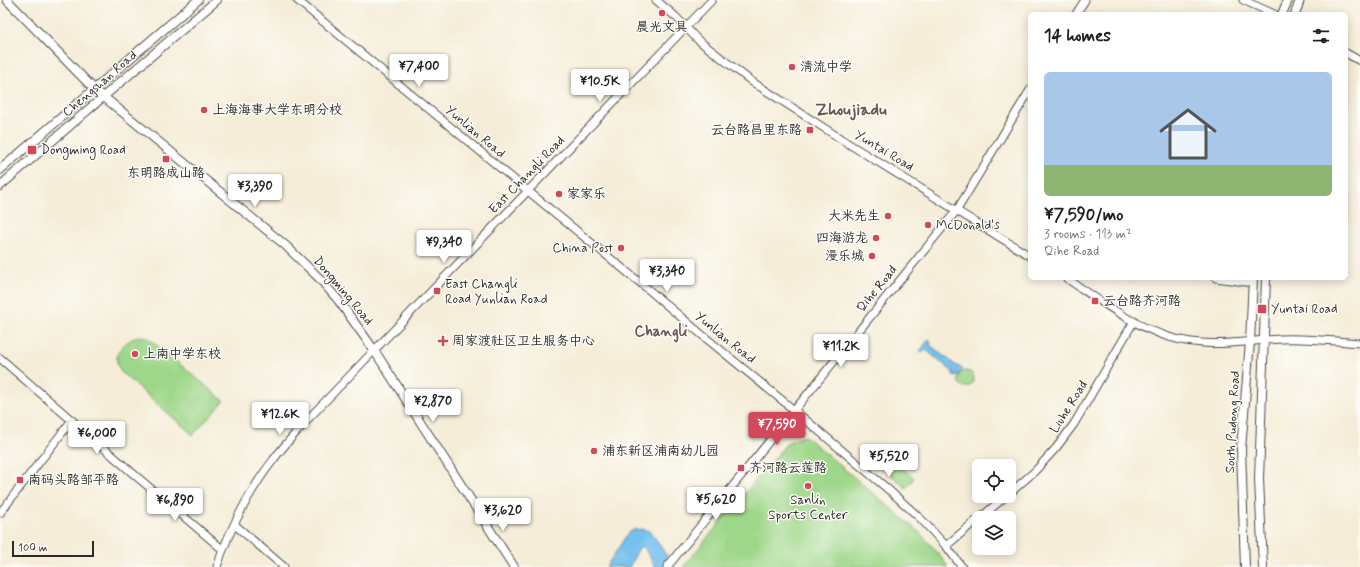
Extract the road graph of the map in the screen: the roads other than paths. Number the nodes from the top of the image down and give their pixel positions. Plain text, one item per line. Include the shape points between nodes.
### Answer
1 (7, 0) edge
2 (198, 0) edge
3 (217, 0) edge
4 (296, 0) edge
5 (656, 0) edge
6 (712, 0) edge
7 (1085, 0) edge
8 (1243, 0) edge
9 (1288, 0) edge
10 (1300, 0) edge
11 (1077, 12) edge
12 (1270, 12) edge
13 (1283, 12) edge
14 (1296, 12) edge
15 (686, 28) junction
16 (1348, 54) edge
17 (1360, 61) edge
18 (94, 89) junction
19 (1028, 93) edge
20 (103, 97) junction
21 (0, 170) edge
22 (0, 186) edge
23 (528, 191) junction
24 (957, 210) junction
25 (1028, 255) edge
26 (1069, 280) edge
27 (1241, 280) edge
28 (1266, 280) edge
29 (1253, 281) edge
30 (1134, 321) junction
31 (1264, 341) junction
32 (1250, 342) junction
33 (1360, 343) edge
34 (374, 350) junction
35 (0, 358) edge
36 (794, 410) junction
37 (72, 420) junction
38 (1016, 488) edge
39 (997, 503) edge
40 (988, 511) edge
41 (0, 513) edge
42 (972, 524) edge
43 (235, 525) junction
44 (946, 546) junction
45 (222, 549) junction
46 (217, 567) edge
47 (284, 567) edge
48 (514, 567) edge
49 (666, 567) edge
50 (962, 567) edge
51 (1245, 567) edge
52 (1262, 567) edge

1 - 18 main road, Dongming Road
2 - 18 main road, Chengshan Road
3 - 20 main road, Chengshan Road
4 - 23 street, Yunlian Road
5 - 15 street, Yuntai Road
6 - 15 street, East Changli Road
7 - 11 street
8 - 12 street
9 - 13 main road
10 - 14 main road
15 - 23 street, East Changli Road
15 - 24 street, Yuntai Road via 751,81
16 - 17 street
18 - 20 main road, Dongming Road
18 - 21 main road, Chengshan Road
19 - 24 street, Qihe Road
20 - 22 main road, Chengshan Road
20 - 34 main road, Dongming Road via 296,256 330,290
23 - 34 street, East Changli Road
23 - 36 street, Yunlian Road
24 - 25 street, Yuntai Road
24 - 36 street, Qihe Road
26 - 30 street
27 - 29 street
28 - 31 main road
29 - 32 main road, South Pudong Road
30 - 32 street via 1160,334 1186,341 1218,344
30 - 38 street, Liuhe Road via 1074,424 1056,448
31 - 32 street
31 - 33 street via 1282,339
31 - 52 main road via 1259,479
32 - 51 main road, South Pudong Road via 1241,449
34 - 43 street, East Changli Road via 273,459
34 - 48 main road, Dongming Road
35 - 37 street
36 - 44 street, Yunlian Road via 908,507
36 - 49 street, Qihe Road
37 - 41 street
37 - 45 street
39 - 40 street
42 - 44 street
43 - 45 street, East Changli Road
43 - 47 street
44 - 50 street, Yunlian Road
45 - 46 street, East Changli Road

